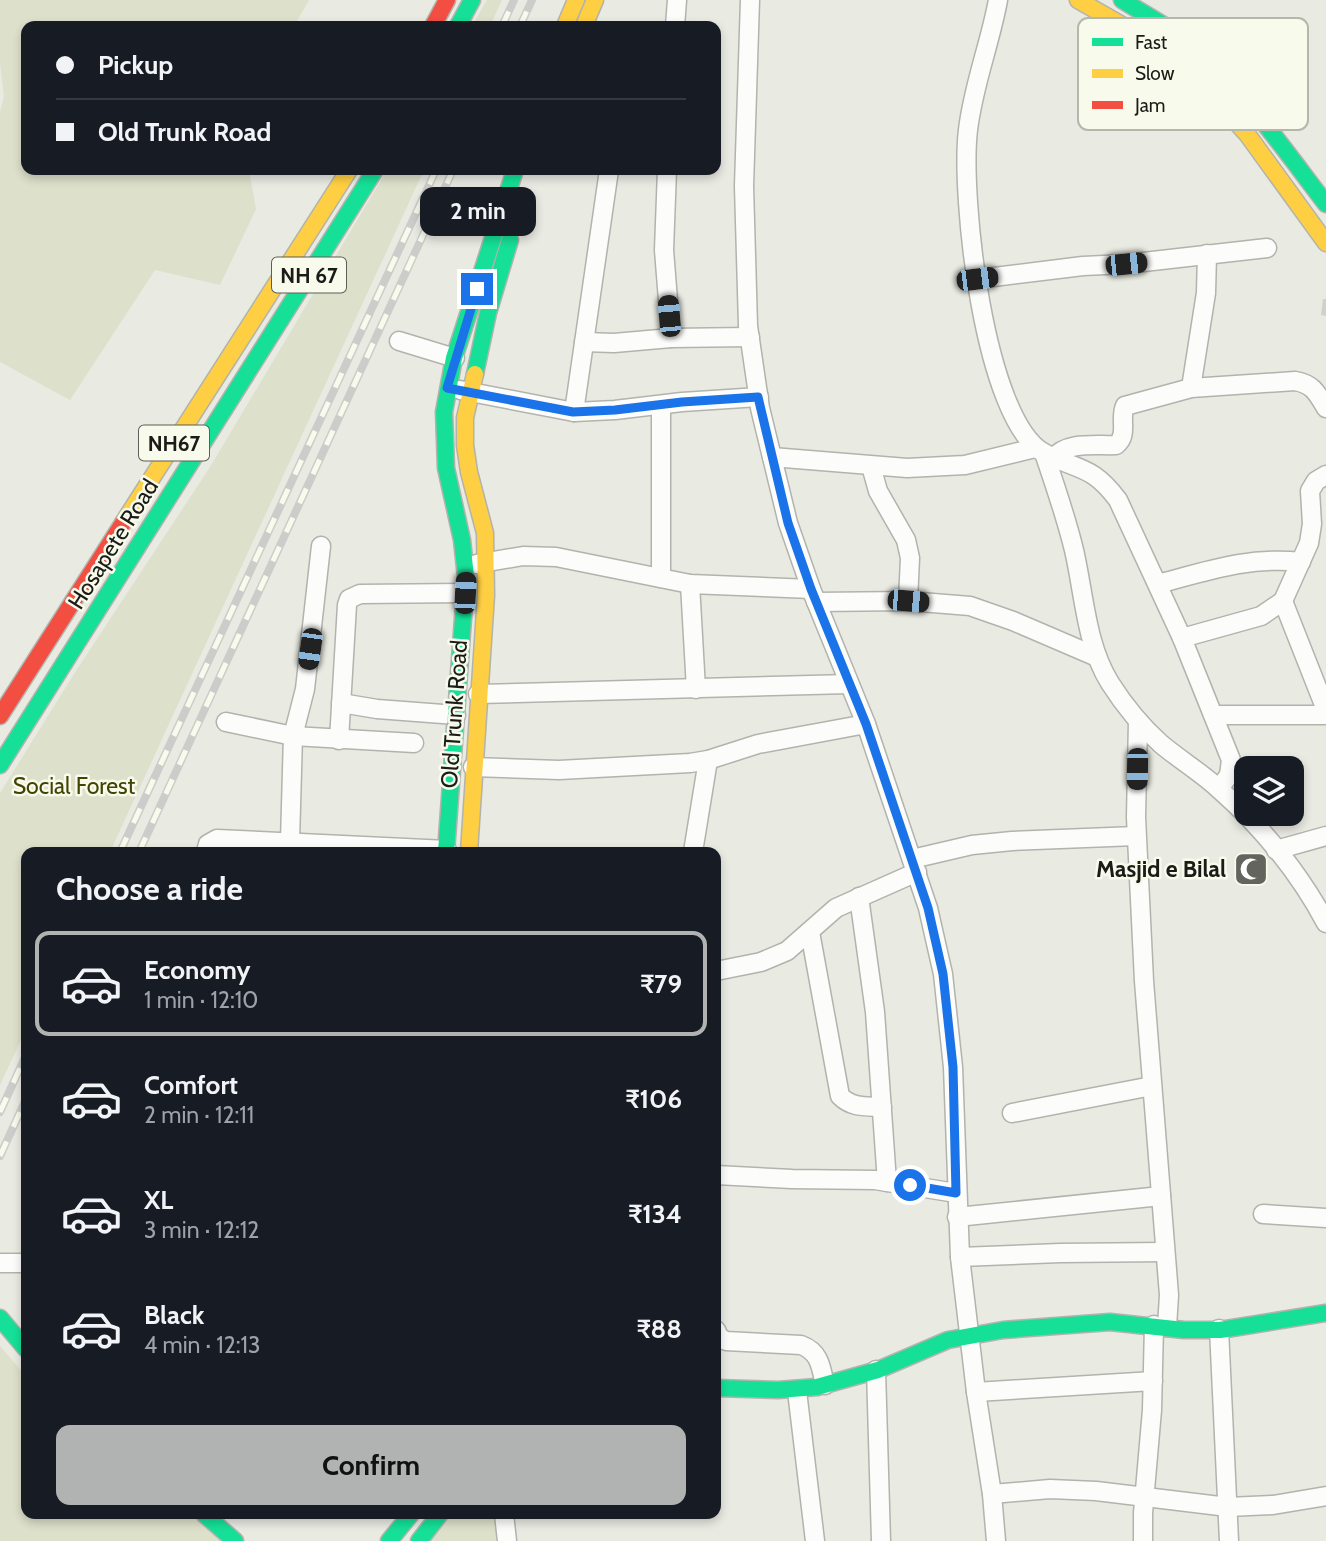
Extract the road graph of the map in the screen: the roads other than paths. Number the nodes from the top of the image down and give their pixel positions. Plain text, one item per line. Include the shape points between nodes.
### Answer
1 (447, 0) edge
2 (472, 0) edge
3 (576, 0) edge
4 (595, 0) edge
5 (677, 0) edge
6 (750, 0) edge
7 (998, 0) edge
8 (1078, 0) edge
9 (1122, 0) edge
10 (1110, 18) edge
11 (1151, 18) edge
12 (436, 21) edge
13 (461, 21) edge
14 (567, 21) edge
15 (586, 21) edge
16 (675, 21) edge
17 (1241, 130) edge
18 (1270, 131) joint
19 (1253, 144) junction
20 (346, 175) edge
21 (372, 175) edge
22 (512, 175) edge
23 (530, 175) edge
24 (608, 175) edge
25 (667, 175) edge
26 (1321, 185) edge
27 (1326, 204) edge
28 (1326, 243) edge
29 (1266, 248) dead end
30 (1207, 254) junction
31 (977, 279) junction
32 (750, 337) junction
33 (671, 338) junction
34 (399, 341) dead end
35 (584, 342) junction
36 (456, 358) junction
37 (242, 381) joint
38 (1191, 387) junction
39 (447, 388) junction
40 (470, 391) junction
41 (758, 397) junction
42 (661, 405) junction
43 (1326, 408) edge
44 (573, 412) junction
45 (1044, 453) junction
46 (772, 457) junction
47 (871, 466) junction
48 (1326, 475) edge
49 (321, 546) dead end
50 (487, 562) junction
51 (1301, 562) junction
52 (466, 565) junction
53 (661, 578) junction
54 (690, 584) junction
55 (1158, 584) junction
56 (465, 593) junction
57 (814, 595) junction
58 (908, 601) junction
59 (1283, 601) junction
60 (1182, 638) junction
61 (1097, 657) junction
62 (849, 684) junction
63 (696, 689) junction
64 (478, 694) junction
65 (341, 703) junction
66 (1326, 713) edge
67 (456, 715) junction
68 (1213, 715) junction
69 (0, 716) edge
70 (1138, 721) junction
71 (226, 722) dead end
72 (866, 724) junction
73 (293, 736) junction
74 (339, 740) junction
75 (414, 743) dead end
76 (708, 760) junction
77 (0, 765) edge
78 (473, 767) junction
79 (1219, 789) junction
80 (1136, 836) junction
81 (1326, 836) edge
82 (290, 841) junction
83 (207, 847) edge
84 (245, 847) edge
85 (384, 847) edge
86 (447, 847) edge
87 (468, 847) edge
88 (694, 847) edge
89 (1276, 850) junction
90 (914, 865) junction
91 (859, 897) junction
92 (1321, 901) edge
93 (1326, 923) edge
94 (810, 932) junction
95 (721, 970) edge
96 (1152, 1086) junction
97 (881, 1107) junction
98 (1013, 1113) dead end
99 (721, 1175) edge
100 (887, 1181) junction
101 (956, 1193) junction
102 (1161, 1196) junction
103 (1263, 1214) dead end
104 (957, 1217) junction
105 (1326, 1218) edge
106 (1165, 1252) junction
107 (960, 1257) junction
108 (0, 1263) edge
109 (21, 1263) edge
110 (1326, 1313) edge
111 (0, 1318) edge
112 (1161, 1326) junction
113 (1219, 1329) junction
114 (969, 1334) junction
115 (721, 1338) edge
116 (21, 1343) edge
117 (876, 1370) junction
118 (1153, 1381) junction
119 (825, 1385) junction
120 (721, 1388) edge
121 (797, 1391) junction
122 (976, 1392) junction
123 (992, 1494) junction
124 (1144, 1496) junction
125 (1326, 1496) edge
126 (1228, 1507) junction
127 (210, 1519) edge
128 (407, 1519) edge
129 (436, 1519) edge
130 (505, 1519) edge
131 (235, 1541) edge
132 (388, 1541) edge
133 (419, 1541) edge
134 (507, 1541) edge
135 (815, 1541) edge
136 (881, 1541) edge
137 (996, 1541) edge
138 (1143, 1541) edge
139 (1229, 1541) edge

1 - 12 main road
2 - 13 main road
3 - 14 main road
4 - 15 main road
5 - 16 street
6 - 32 street via 744,186
7 - 31 street via 968,131 968,193
8 - 10 main road
9 - 11 main road
17 - 19 main road
18 - 19 main road
18 - 26 main road
19 - 28 main road
20 - 69 main road, Hosapete Road / NH67
21 - 37 main road, Hosapete Road / NH 67
22 - 36 main road
23 - 40 main road, Old Trunk Road via 488,313
24 - 35 street
25 - 33 street via 664,250
26 - 27 main road
29 - 30 street
30 - 31 street
30 - 38 street via 1206,293
31 - 45 street via 992,358 1017,425
32 - 33 street
32 - 41 street
33 - 35 street
34 - 36 street
35 - 44 street
36 - 39 main road
37 - 77 main road, Hosapete Road / NH67
38 - 43 street via 1295,381 1315,388
38 - 45 street via 1125,406 1124,434 1116,445
39 - 40 street
39 - 52 main road via 446,466
40 - 44 street
40 - 50 main road, Old Trunk Road via 465,445
41 - 42 street
41 - 46 street
42 - 44 street
42 - 53 street
45 - 47 street via 965,465
45 - 55 street via 1093,472 1108,486
45 - 61 street via 1064,512
46 - 47 street
46 - 57 street via 788,523
47 - 58 street via 910,558
48 - 51 street via 1310,491 1312,524
49 - 73 street via 305,689
50 - 52 street
50 - 53 street via 556,557
50 - 64 main road, Old Trunk Road
51 - 55 street via 1248,562
51 - 59 street
52 - 56 main road
53 - 54 street
54 - 57 street
54 - 63 street
55 - 60 street
56 - 65 street via 353,595 347,605
56 - 67 main road
57 - 58 street
57 - 62 street
58 - 61 street via 970,607
59 - 60 street via 1261,616
59 - 66 street
60 - 68 street
61 - 70 street
62 - 63 street
62 - 72 street
63 - 64 street
64 - 78 main road, Old Trunk Road
65 - 67 street
65 - 74 street
66 - 68 street
67 - 86 main road
68 - 79 street via 1231,760 1229,775
70 - 79 street
70 - 80 street
71 - 73 street
72 - 76 street via 758,744
72 - 90 street
73 - 74 street
73 - 82 street
74 - 75 street
76 - 78 street via 559,770
76 - 88 street
78 - 87 main road, Old Trunk Road
79 - 89 street
80 - 90 street via 972,845
80 - 96 street
81 - 89 street
82 - 84 street
82 - 85 street
83 - 84 street via 212,841
89 - 92 street
90 - 91 street
90 - 101 street via 943,974 953,1067
91 - 94 street via 836,908
91 - 97 street via 876,1012
92 - 93 street
94 - 95 street via 787,951
94 - 97 street via 840,1096 854,1106
96 - 98 street
96 - 102 street
97 - 100 street
99 - 100 street
100 - 101 street
101 - 104 street
102 - 104 street
102 - 106 street
103 - 105 street
104 - 107 street
106 - 107 street
106 - 112 street via 1168,1295
107 - 114 street
108 - 109 street
110 - 113 main road
111 - 116 main road
112 - 113 main road
112 - 114 main road via 1100,1322
112 - 118 street
113 - 126 street
114 - 117 main road
114 - 122 street
115 - 119 street via 812,1349
117 - 119 main road
117 - 136 street
118 - 122 street
118 - 124 street
119 - 121 main road
120 - 121 main road
121 - 135 street
122 - 123 street
123 - 124 street via 1050,1489
123 - 137 street
124 - 126 street
124 - 138 street
125 - 126 street
126 - 139 street
127 - 131 main road
128 - 132 main road
129 - 133 main road
130 - 134 street

